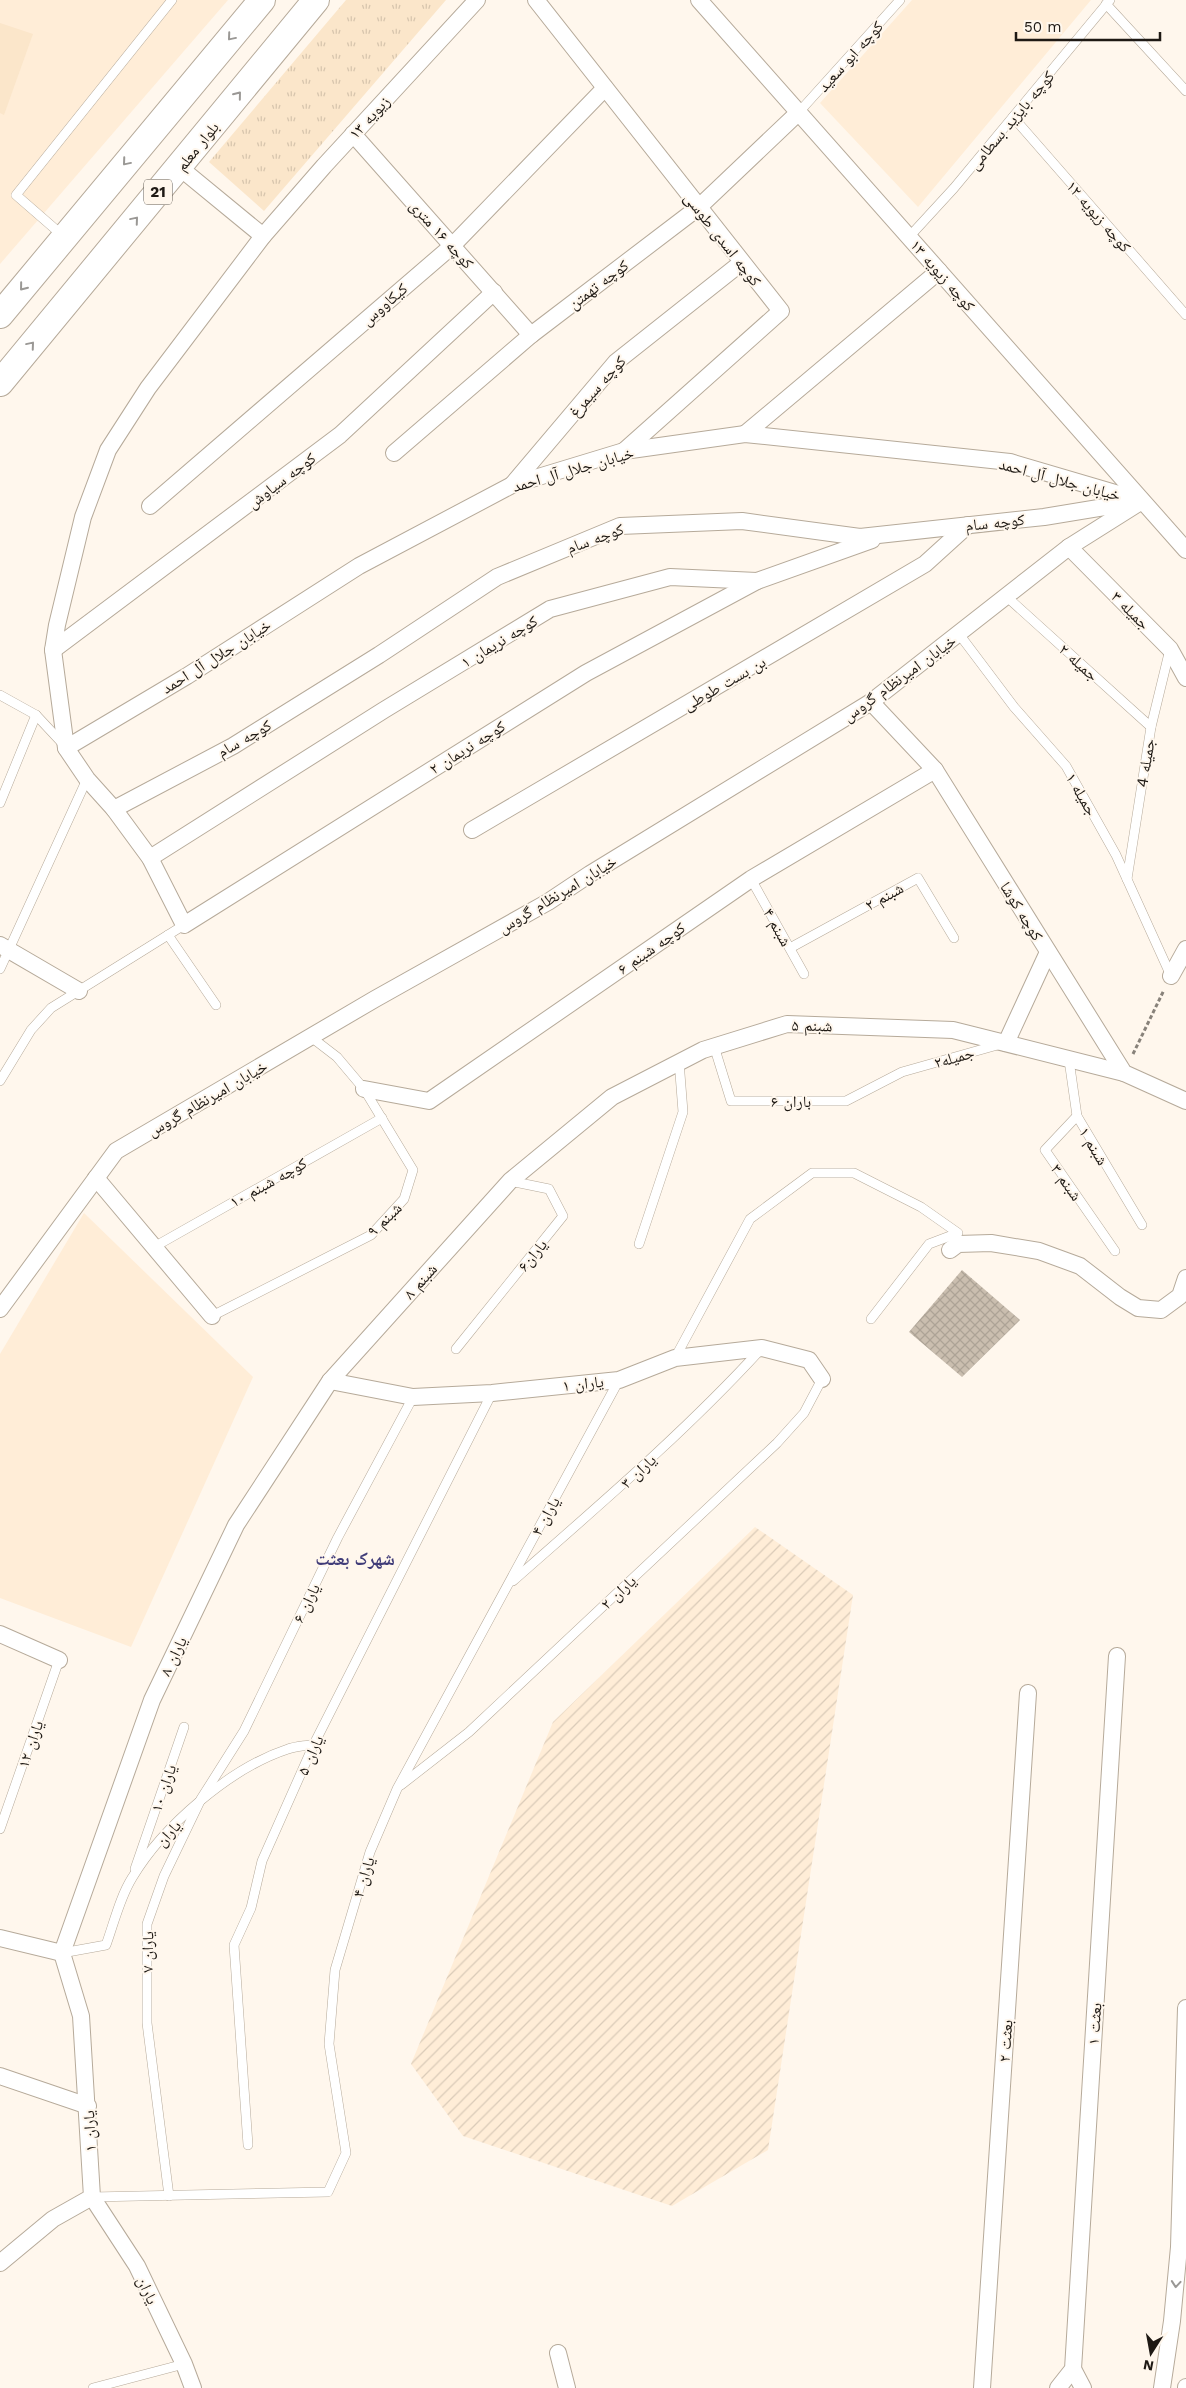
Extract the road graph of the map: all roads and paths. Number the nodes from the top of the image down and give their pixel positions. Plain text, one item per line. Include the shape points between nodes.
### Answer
1 (172, 0) edge
2 (262, 0) edge
3 (316, 0) edge
4 (477, 0) edge
5 (536, 0) edge
6 (700, 0) edge
7 (900, 0) edge
8 (1108, 2) edge
9 (605, 88) junction
10 (1186, 90) edge
11 (799, 112) junction
12 (1013, 117) junction
13 (353, 134) junction
14 (179, 167) junction
15 (699, 207) junction
16 (263, 236) junction
17 (909, 236) junction
18 (64, 237) junction
19 (452, 246) junction
20 (742, 263) junction
21 (939, 271) junction
22 (494, 292) junction
23 (0, 315) edge
24 (1186, 315) edge
25 (531, 335) junction
26 (0, 383) edge
27 (745, 434) junction
28 (624, 451) junction
29 (394, 453) dead end
30 (512, 485) junction
31 (1142, 501) junction
32 (150, 506) dead end
33 (968, 525) junction
34 (888, 534) junction
35 (1069, 547) junction
36 (1186, 550) edge
37 (757, 581) junction
38 (1007, 597) junction
39 (959, 634) junction
40 (1170, 649) junction
41 (53, 650) junction
42 (1186, 678) edge
43 (0, 695) edge
44 (871, 702) junction
45 (36, 715) junction
46 (1151, 728) junction
47 (66, 748) junction
48 (935, 770) junction
49 (87, 778) junction
50 (0, 803) edge
51 (114, 809) junction
52 (472, 830) dead end
53 (150, 858) junction
54 (751, 879) junction
55 (1127, 879) junction
56 (184, 925) junction
57 (168, 935) junction
58 (954, 938) dead end
59 (5, 947) edge
60 (790, 948) junction
61 (1186, 950) edge
62 (1048, 952) junction
63 (0, 969) edge
64 (804, 974) dead end
65 (1171, 976) junction
66 (79, 991) junction
67 (216, 1005) dead end
68 (311, 1037) junction
69 (1006, 1043) junction
70 (714, 1046) junction
71 (1069, 1060) junction
72 (679, 1061) junction
73 (902, 1072) joint
74 (1124, 1073) junction
75 (0, 1081) edge
76 (364, 1089) junction
77 (1186, 1100) edge
78 (1077, 1116) junction
79 (382, 1118) junction
80 (96, 1178) junction
81 (510, 1181) junction
82 (1142, 1225) dead end
83 (639, 1244) dead end
84 (154, 1247) junction
85 (950, 1250) dead end
86 (1115, 1251) dead end
87 (1186, 1278) edge
88 (0, 1309) edge
89 (212, 1316) joint
90 (871, 1319) dead end
91 (762, 1348) junction
92 (456, 1349) dead end
93 (675, 1358) junction
94 (822, 1379) joint
95 (619, 1380) junction
96 (330, 1381) junction
97 (492, 1393) junction
98 (413, 1397) junction
99 (507, 1586) junction
100 (0, 1634) edge
101 (1116, 1656) dead end
102 (59, 1660) joint
103 (1028, 1693) dead end
104 (184, 1727) dead end
105 (244, 1731) joint
106 (314, 1744) junction
107 (397, 1789) junction
108 (201, 1799) junction
109 (0, 1829) edge
110 (131, 1878) junction
111 (0, 1938) edge
112 (62, 1953) junction
113 (1186, 2008) edge
114 (0, 2076) edge
115 (88, 2106) junction
116 (248, 2144) dead end
117 (169, 2196) junction
118 (92, 2197) junction
119 (0, 2263) edge
120 (558, 2353) dead end
121 (184, 2364) junction
122 (1073, 2369) junction
123 (93, 2388) edge
124 (193, 2388) edge
125 (567, 2388) edge
126 (982, 2388) edge
127 (1058, 2388) edge
128 (1083, 2388) edge
129 (1162, 2388) edge

1 - 18 lane via 16,195
2 -> 18 main road
14 -> 3 main road, بلوار معلم / 21
4 - 13 street, زیویه ۱۳
5 - 9 street, کوچه اسدی طوسی
6 - 11 street, کوچه زیویه ۱۳
7 - 11 lane, کوچه ابو سعید
8 - 10 lane
8 - 12 lane, کوچه بایزید بسطامی
9 - 15 street, کوچه اسدی طوسی
9 - 19 street, کیکاووس
11 - 15 street, کوچه تهمتن
11 - 17 street, کوچه زیویه ۱۳
12 - 17 lane, کوچه بایزید بسطامی
12 - 24 lane, کوچه زیویه ۱۲
13 - 16 street, زیویه ۱۳
13 - 19 street, کوچه ۱۶ متری
14 - 16 street
26 -> 14 main road, بلوار معلم / 21
15 - 20 street, کوچه اسدی طوسی
15 - 25 street, کوچه تهمتن
16 - 41 street, زیویه ۱۳ via 148,388 108,450 83,517 56,625
17 - 21 street, کوچه زیویه ۱۳
18 -> 23 main road
19 - 22 street, کوچه ۱۶ متری
19 - 32 street, کیکاووس
20 - 28 street, کوچه اسدی طوسی via 781,311
20 - 30 street, کوچه سیمرغ via 616,362
21 - 27 street
21 - 31 street, کوچه زیویه ۱۳
22 - 25 street, کوچه ۱۶ متری
22 - 41 street, کوچه سیاوش via 340,436
25 - 29 street, کوچه تهمتن
27 - 28 street, خیابان جلال آل احمد
27 - 31 street, خیابان جلال آل احمد via 1010,462
28 - 30 street, خیابان جلال آل احمد
30 - 47 street, خیابان جلال آل احمد via 359,566
31 - 33 street, کوچه سام
31 - 35 street, خیابان امیرنظام گروس
31 - 36 street, کوچه زیویه ۱۳
33 - 34 street, کوچه سام
33 - 52 street, بن بست طوطی via 925,564
34 - 37 street, کوچه نریمان ۱
34 - 51 street, کوچه سام via 860,537 742,521 620,526 497,577 233,746
35 - 38 street, خیابان امیرنظام گروس
35 - 40 street, جمیله ۳
37 - 53 street, کوچه نریمان ۱ via 670,577 550,609
37 - 56 street, کوچه نریمان ۲ via 586,673
38 - 39 street, خیابان امیرنظام گروس
38 - 46 lane, جمیله ۲
39 - 44 street, خیابان امیرنظام گروس
39 - 55 lane, جمیله ۱ via 1014,707 1066,766
40 - 42 street, جمیله ۳
40 - 46 lane, جمیله 4
41 - 47 street, زیویه ۱۳
43 - 45 lane
44 - 48 street, کوچه کوشا
44 - 68 street, خیابان امیرنظام گروس via 548,902
45 - 47 lane
45 - 50 lane
46 - 55 lane, جمیله 4
47 - 49 street
48 - 54 street, کوچه شبنم ۶
48 - 62 street, کوچه کوشا
49 - 51 street
49 - 59 lane
51 - 53 street
53 - 56 street
54 - 60 lane, شبنم ۴
54 - 76 street, کوچه شبنم ۶ via 429,1101
55 - 65 lane, جمیله ۱
56 - 57 lane
57 - 66 lane
57 - 67 lane
58 - 60 lane, شبنم ۲ via 918,878
59 - 63 lane
59 - 66 street
60 - 64 lane, شبنم ۴
61 - 65 street
62 - 69 street
62 - 74 street, کوچه کوشا
65 - 74 path
66 - 75 lane via 51,1008 31,1030
68 - 76 lane, شبنم ۹ via 337,1057
68 - 80 street, خیابان امیرنظام گروس via 116,1151
69 - 70 street, شبنم ۵ via 953,1030 787,1024
69 - 71 street, شبنم ۵
69 - 73 lane, جمیله۲
70 - 72 street, شبنم ۵
70 - 73 lane, باران ۶ via 731,1101 846,1101
71 - 74 street, شبنم ۵
71 - 78 lane, شبنم ۱
72 - 81 street, شبنم ۵ via 612,1097
72 - 83 lane via 684,1112
74 - 77 street
76 - 79 lane, شبنم ۹
78 - 82 lane, شبنم ۱
78 - 86 lane, شبنم ۳ via 1045,1150
79 - 84 lane, کوچه شبنم ۱۰
79 - 89 lane, شبنم ۹ via 413,1170 404,1199 371,1235
80 - 84 street
80 - 88 street, خیابان امیرنظام گروس
81 - 92 lane, یاران۶ via 549,1189 563,1216
81 - 96 street, شبنم ۸
84 - 89 street
85 - 87 street via 958,1244 991,1244 1039,1252 1080,1266 1138,1308 1161,1310 1180,1296
90 - 93 lane via 929,1244 958,1233 921,1207 854,1173 812,1173 750,1219
91 - 93 street, یاران ۱
91 - 94 street, یاران ۱ via 809,1360
91 - 99 lane, یاران ۳ via 714,1400 620,1488
93 - 95 street, یاران ۱
94 - 107 lane, یاران ۲ via 804,1413 777,1443 469,1732
95 - 97 street, یاران ۱
95 - 99 lane, یاران ۴
96 - 98 street, یاران ۱
96 - 112 street, یاران ۸ via 236,1525 152,1700
97 - 98 street, یاران ۱
97 - 106 lane, یاران ۵
98 - 105 lane, یاران ۶ via 338,1537
99 - 107 lane, یاران ۴
100 - 102 street
101 - 122 street, بعثت ۱
102 - 109 lane, یاران ۱۲
103 - 126 street, بعثت ۲
104 - 110 lane, یاران ۱۰
105 - 108 lane, یاران ۷
106 - 108 lane, یاران via 288,1748 248,1768
106 - 116 lane, یاران ۵ via 262,1861 251,1908 234,1946
107 - 117 lane, یاران ۴ via 370,1852 335,1970 329,2044 346,2152 328,2192
108 - 110 lane, یاران via 165,1833
108 - 117 lane, یاران ۷ via 164,1876 147,1924 147,2023
110 - 112 lane, یاران via 106,1945
111 - 112 street
112 - 115 street, یاران ۱ via 81,2016
113 -> 129 street via 1179,2247
114 - 115 street
115 - 118 street, یاران ۱
117 - 118 lane, یاران ۴
118 - 119 street via 53,2219
118 - 121 street, یاران via 137,2266
120 - 125 street
121 - 123 lane
121 - 124 street, یاران
122 - 127 street
122 - 128 street

